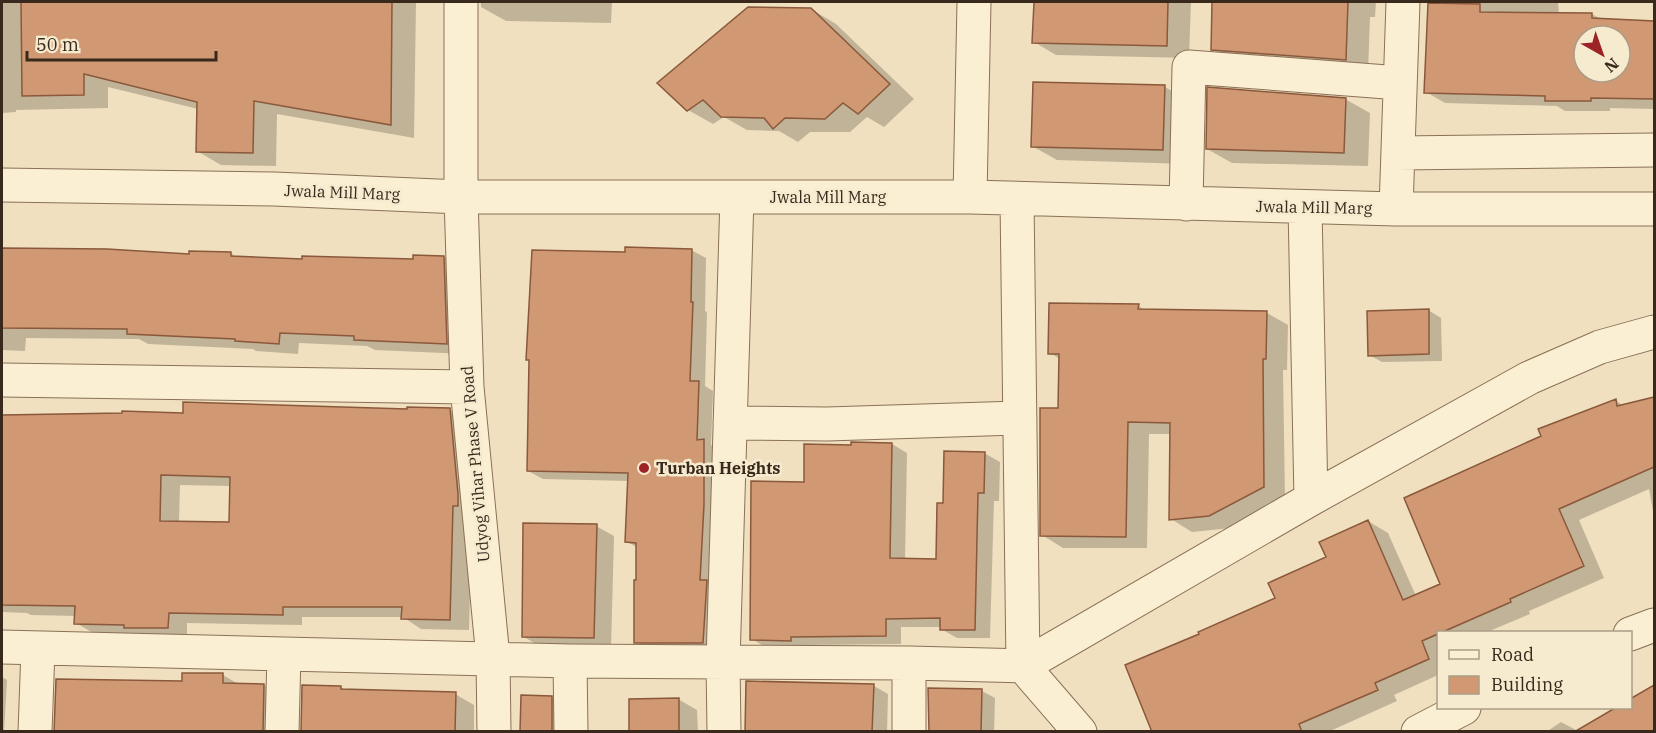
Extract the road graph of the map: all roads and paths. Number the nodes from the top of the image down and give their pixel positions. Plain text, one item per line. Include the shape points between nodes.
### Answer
1 (461, 2) edge
2 (974, 2) edge
3 (1403, 2) edge
4 (1400, 83) junction
5 (1654, 150) edge
6 (1398, 153) junction
7 (2, 185) edge
8 (461, 196) junction
9 (737, 196) junction
10 (970, 197) junction
11 (1017, 199) junction
12 (1186, 204) junction
13 (1305, 207) junction
14 (1396, 209) junction
15 (1654, 210) edge
16 (1654, 332) edge
17 (2, 380) edge
18 (467, 387) junction
19 (1020, 418) junction
20 (730, 423) junction
21 (1311, 499) junction
22 (1654, 625) edge
23 (1632, 633) edge
24 (2, 647) edge
25 (38, 649) junction
26 (284, 654) junction
27 (493, 658) junction
28 (570, 661) junction
29 (723, 662) junction
30 (909, 663) junction
31 (1023, 666) junction
32 (1462, 709) edge
33 (35, 732) edge
34 (282, 732) edge
35 (494, 732) edge
36 (571, 732) edge
37 (724, 732) edge
38 (909, 732) edge
39 (1080, 732) edge
40 (1418, 732) edge

1 - 8 street, Udyog Vihar Phase V Road
2 - 10 street
3 - 4 street
4 - 6 street
4 - 12 street via 1189,67
5 - 6 street
6 - 14 street
7 - 8 street, Jwala Mill Marg
8 - 9 street, Jwala Mill Marg
8 - 18 street, Udyog Vihar Phase V Road
9 - 10 street, Jwala Mill Marg
9 - 20 street
10 - 11 street, Jwala Mill Marg
11 - 12 street, Jwala Mill Marg
11 - 19 street
12 - 13 street, Jwala Mill Marg
13 - 14 street, Jwala Mill Marg
13 - 21 street
14 - 15 street, Jwala Mill Marg
16 - 21 street via 1600,347 1529,378
17 - 18 street
18 - 27 street, Udyog Vihar Phase V Road
19 - 20 street
19 - 31 street
20 - 29 street
21 - 31 street
22 - 23 street
24 - 25 street
25 - 26 street
25 - 33 street
26 - 27 street
26 - 34 street
27 - 28 street
27 - 35 street, Udyog Vihar Phase V Road
28 - 29 street
28 - 36 street
29 - 30 street
29 - 37 street
30 - 31 street
30 - 38 street
31 - 39 street
32 - 40 street

